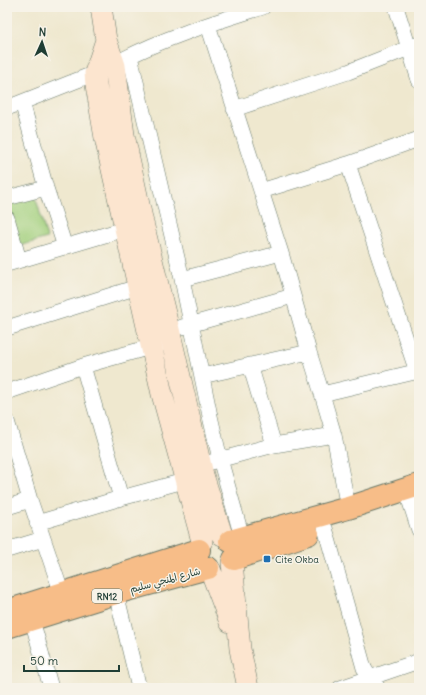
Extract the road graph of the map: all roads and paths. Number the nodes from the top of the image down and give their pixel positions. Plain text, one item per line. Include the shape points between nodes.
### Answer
1 (101, 7) edge
2 (263, 7) edge
3 (396, 7) edge
4 (208, 25) junction
5 (106, 40) junction
6 (414, 47) edge
7 (122, 61) junction
8 (95, 73) junction
9 (419, 80) edge
10 (22, 102) junction
11 (7, 108) edge
12 (234, 109) junction
13 (419, 139) edge
14 (348, 164) junction
15 (46, 188) junction
16 (261, 191) junction
17 (7, 198) edge
18 (7, 218) edge
19 (134, 226) junction
20 (65, 248) junction
21 (281, 253) junction
22 (13, 262) edge
23 (182, 279) junction
24 (148, 284) junction
25 (293, 296) junction
26 (191, 325) junction
27 (7, 328) edge
28 (171, 335) junction
29 (151, 346) junction
30 (309, 352) junction
31 (250, 365) junction
32 (83, 366) junction
33 (418, 371) edge
34 (202, 376) junction
35 (7, 392) edge
36 (322, 394) junction
37 (7, 421) edge
38 (334, 435) junction
39 (274, 445) junction
40 (12, 457) edge
41 (202, 470) junction
42 (416, 493) edge
43 (121, 498) junction
44 (30, 500) junction
45 (7, 507) edge
46 (348, 508) junction
47 (37, 523) junction
48 (325, 528) junction
49 (419, 530) edge
50 (43, 539) junction
51 (7, 550) edge
52 (220, 551) junction
53 (116, 593) junction
54 (62, 594) junction
55 (7, 611) edge
56 (32, 620) junction
57 (7, 627) edge
58 (419, 661) edge
59 (374, 683) edge
60 (51, 688) edge
61 (139, 688) edge
62 (248, 688) edge
63 (340, 688) edge

1 - 5 street
2 - 4 street
3 - 6 street
4 - 7 street
4 - 12 street
5 - 7 street
5 - 8 street
6 - 9 street
6 - 12 street via 348,72
7 - 8 street
7 - 19 street via 124,134
7 - 23 street
8 - 10 street
8 - 19 street via 105,138
10 - 11 street
10 - 15 street
12 - 16 street
13 - 14 street
14 - 16 street
14 - 33 street
15 - 17 street
15 - 20 street
16 - 21 street
18 - 22 street
19 - 20 street
19 - 24 street
20 - 22 street
21 - 23 street
21 - 25 street
23 - 26 street
24 - 27 street
24 - 28 street
24 - 29 street
25 - 26 street
25 - 30 street
26 - 28 street
26 - 34 street
28 - 29 street
28 - 41 street
29 - 32 street
29 - 41 street via 162,394
30 - 31 street
30 - 36 street
31 - 34 street
31 - 39 street
32 - 35 street
32 - 43 street
33 - 36 street
34 - 41 street
36 - 38 street
37 - 40 street
38 - 39 street
38 - 46 street
39 - 41 street
40 - 44 street
41 - 43 street
41 - 52 street
41 - 52 street
42 - 46 main road, شارع المنجي سليم / RN12
42 - 48 main road, شارع المنجي سليم / RN12
42 - 49 street
43 - 47 street
44 - 45 street
44 - 47 street
46 - 52 main road, شارع المنجي سليم / RN12
47 - 50 street
48 - 52 main road, شارع المنجي سليم / RN12
48 - 59 street via 364,668
50 - 51 street
50 - 54 street
52 - 53 main road, شارع المنجي سليم / RN12
52 - 54 main road, شارع المنجي سليم / RN12
52 - 62 street
53 - 56 main road, شارع المنجي سليم / RN12
53 - 61 street
54 - 55 main road, شارع المنجي سليم / RN12
56 - 57 main road, شارع المنجي سليم / RN12
56 - 60 street
58 - 59 street
59 - 63 street

